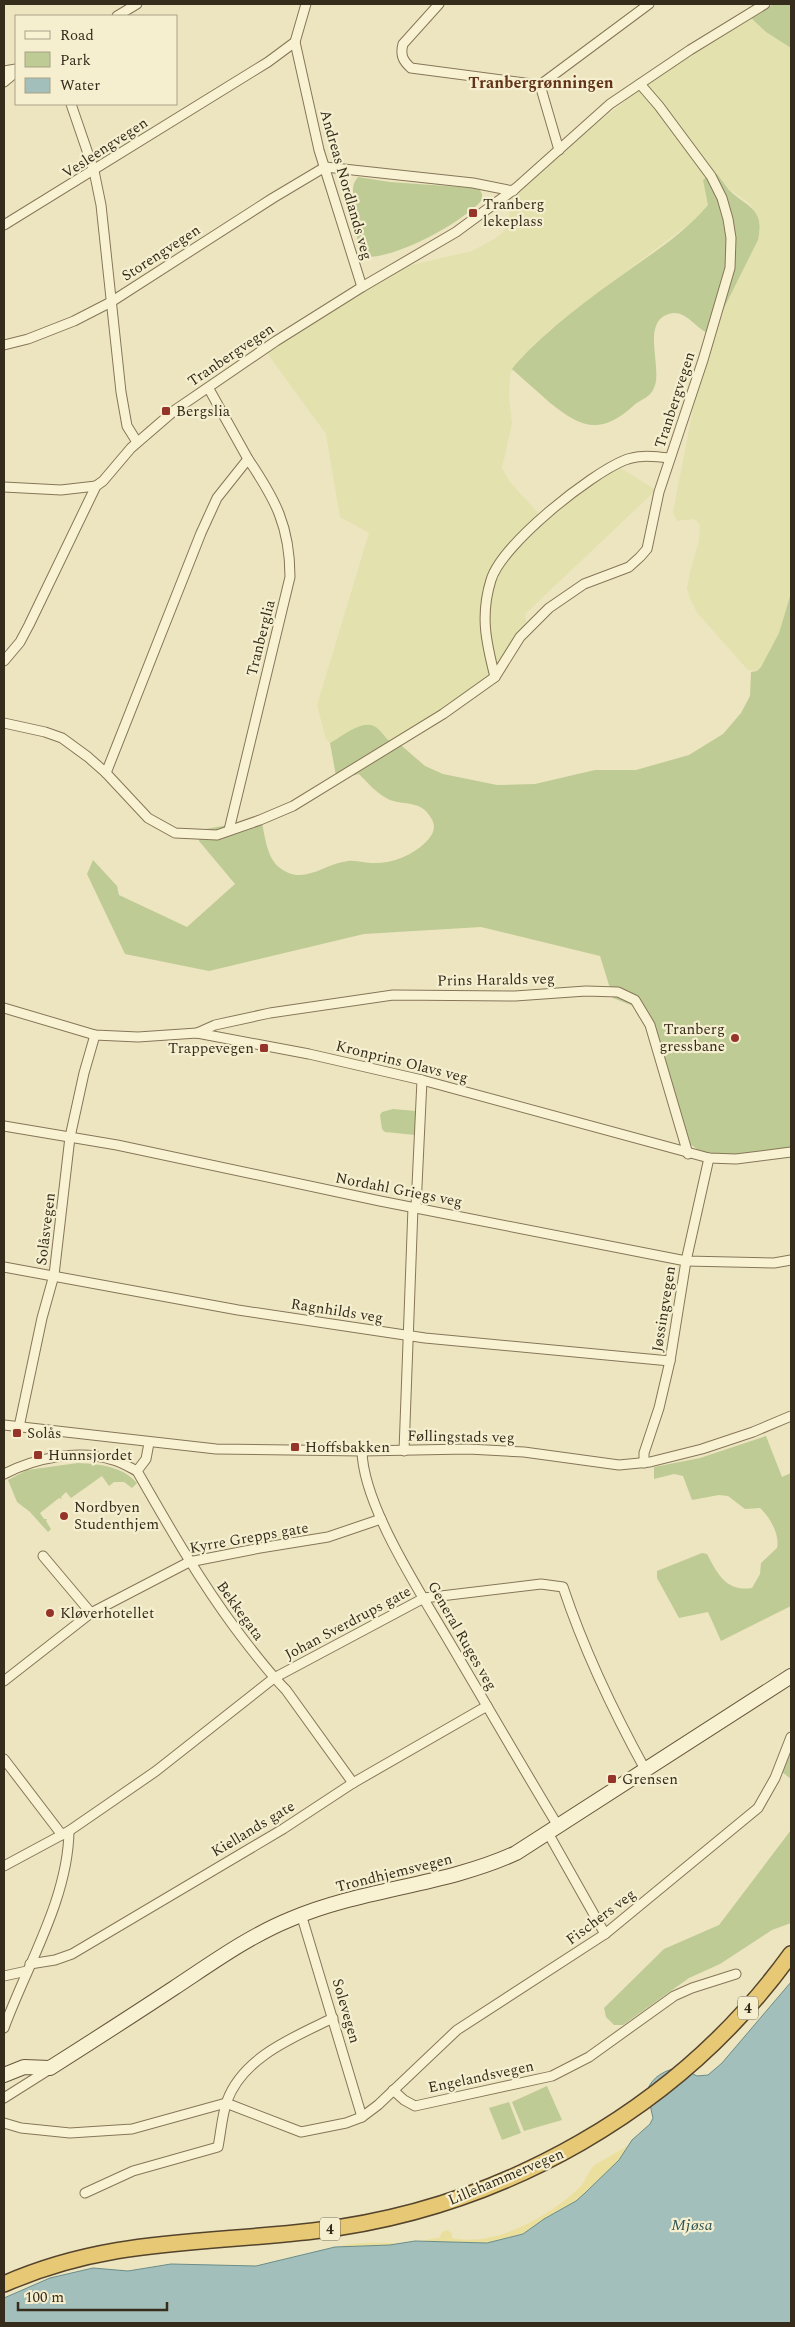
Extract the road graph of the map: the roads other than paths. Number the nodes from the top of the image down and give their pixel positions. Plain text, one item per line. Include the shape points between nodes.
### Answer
1 (137, 4) edge
2 (306, 4) edge
3 (439, 4) edge
4 (649, 4) edge
5 (765, 4) edge
6 (119, 15) edge
7 (295, 42) junction
8 (15, 71) edge
9 (4, 82) edge
10 (640, 84) junction
11 (540, 85) junction
12 (70, 105) edge
13 (559, 150) junction
14 (325, 167) junction
15 (94, 170) junction
16 (512, 191) junction
17 (4, 225) edge
18 (362, 287) junction
19 (111, 302) junction
20 (4, 345) edge
21 (209, 388) junction
22 (137, 442) junction
23 (248, 458) junction
24 (670, 458) junction
25 (96, 486) junction
26 (4, 488) edge
27 (4, 661) edge
28 (495, 677) junction
29 (4, 723) edge
30 (106, 773) junction
31 (229, 830) junction
32 (4, 1008) edge
33 (197, 1033) junction
34 (95, 1035) junction
35 (422, 1080) junction
36 (4, 1126) edge
37 (70, 1137) junction
38 (791, 1152) edge
39 (688, 1154) junction
40 (709, 1158) junction
41 (414, 1207) junction
42 (791, 1260) edge
43 (686, 1261) junction
44 (4, 1267) edge
45 (54, 1275) junction
46 (409, 1336) junction
47 (670, 1361) junction
48 (791, 1416) edge
49 (4, 1425) edge
50 (18, 1427) junction
51 (149, 1443) junction
52 (404, 1450) junction
53 (362, 1452) junction
54 (644, 1463) junction
55 (137, 1471) junction
56 (4, 1474) edge
57 (381, 1519) junction
58 (43, 1556) dead end
59 (189, 1562) junction
60 (424, 1598) junction
61 (91, 1613) junction
62 (791, 1676) edge
63 (274, 1678) junction
64 (4, 1680) edge
65 (487, 1706) junction
66 (791, 1737) edge
67 (4, 1759) edge
68 (646, 1771) junction
69 (353, 1782) junction
70 (553, 1830) junction
71 (66, 1833) junction
72 (4, 1866) edge
73 (302, 1914) junction
74 (605, 1934) junction
75 (791, 1954) edge
76 (28, 1968) junction
77 (736, 1974) dead end
78 (4, 1976) edge
79 (334, 2018) junction
80 (4, 2028) edge
81 (50, 2068) junction
82 (4, 2075) edge
83 (393, 2090) junction
84 (4, 2098) edge
85 (226, 2103) junction
86 (362, 2116) junction
87 (4, 2123) edge
88 (85, 2193) dead end
89 (4, 2284) edge

1 - 6 street
2 - 7 street, Andreas Nordlands veg
3 - 11 street via 403,44 404,62 411,68
4 - 11 street
5 - 10 street, Tranbergvegen
7 - 14 street, Andreas Nordlands veg via 318,150
7 - 15 street, Vesleengvegen
8 - 9 street
10 - 13 street, Tranbergvegen via 610,104
10 - 24 street, Tranbergvegen via 710,176 722,198 731,238 730,268
11 - 13 street
12 - 15 street
13 - 16 street, Tranbergvegen
14 - 16 street via 473,183
14 - 18 street, Andreas Nordlands veg
14 - 19 street, Storengvegen
15 - 17 street, Vesleengvegen
15 - 19 street via 102,205
16 - 18 street, Tranbergvegen via 456,232
18 - 21 street, Tranbergvegen via 249,358
19 - 20 street, Storengvegen via 74,321
19 - 22 street via 127,426
21 - 22 street, Tranbergvegen via 174,410
21 - 23 street, Tranberglia
22 - 25 street, Tranbergvegen
23 - 30 street via 217,498 200,533
23 - 31 street, Tranberglia via 279,509 286,528 290,577
24 - 28 street, Tranbergvegen via 647,549 629,567 584,584 549,608 520,637
24 - 28 street via 644,456 626,460 589,481 550,509 510,550 491,578 485,612 485,638
25 - 26 street via 61,490
25 - 27 street, Tranbergvegen via 29,625
28 - 31 street via 443,714 293,806
29 - 30 street via 62,738
30 - 31 street via 148,818 175,833 217,835
32 - 34 street, Kronprins Olavs veg
33 - 34 street, Kronprins Olavs veg via 138,1037
33 - 35 street, Kronprins Olavs veg
33 - 39 street, Prins Haralds veg via 270,1013 392,995 509,996 618,992 635,1000 650,1025
34 - 37 street, Solåsvegen
35 - 39 street, Kronprins Olavs veg via 554,1114
35 - 41 street
36 - 37 street, Nordahl Griegs veg
37 - 41 street, Nordahl Griegs veg
37 - 45 street, Solåsvegen
38 - 40 street, Kronprins Olavs veg via 736,1159
39 - 40 street, Kronprins Olavs veg
40 - 43 street, Jøssingvegen
41 - 43 street, Nordahl Griegs veg
41 - 46 street
42 - 43 street, Nordahl Griegs veg via 774,1263
43 - 47 street, Jøssingvegen
44 - 45 street, Ragnhilds veg
45 - 46 street, Ragnhilds veg via 238,1310
45 - 50 street, Solåsvegen
46 - 47 street, Ragnhilds veg
46 - 52 street
47 - 54 street, Jøssingvegen
48 - 54 street, Føllingstads veg via 702,1449
49 - 50 street, Føllingstads veg
50 - 51 street, Føllingstads veg
51 - 53 street, Føllingstads veg via 243,1450
51 - 55 street via 146,1459
52 - 53 street, Føllingstads veg
52 - 54 street, Føllingstads veg via 498,1450 609,1464
53 - 57 street, General Ruges veg via 363,1466
55 - 56 street via 114,1460 80,1455 25,1464
55 - 59 street, Bekkegata
57 - 59 street, Kyrre Grepps gate via 328,1538
57 - 60 street, General Ruges veg
58 - 61 street
59 - 61 street, Kyrre Grepps gate
59 - 63 street, Bekkegata
60 - 63 street, Johan Sverdrups gate
60 - 65 street, General Ruges veg
60 - 68 street, Johan Sverdrups gate via 541,1584 563,1587 594,1666
61 - 64 street, Kyrre Grepps gate
62 - 68 main road, Trondhjemsvegen
63 - 69 street, Bekkegata
63 - 71 street, Johan Sverdrups gate via 156,1771
65 - 69 street, Kiellands gate
65 - 70 street, General Ruges veg
66 - 74 street, Fischers veg via 775,1778 758,1808
67 - 71 street
68 - 70 main road, Trondhjemsvegen
69 - 76 street, Kiellands gate via 283,1828 72,1954
70 - 73 main road, Trondhjemsvegen via 516,1853 484,1867
70 - 74 street, General Ruges veg
71 - 72 street, Johan Sverdrups gate
71 - 76 street via 68,1854 63,1881
73 - 79 street, Solevegen
73 - 81 main road, Trondhjemsvegen via 237,1946
74 - 83 street, Fischers veg via 458,2030
75 - 89 highway, Lillehammervegen / 4 via 748,2007 698,2057 636,2107 548,2161 493,2186 434,2207 355,2225 121,2249 63,2262
76 - 78 street, Kiellands gate
76 - 80 street
77 - 83 street, Engelandsvegen via 674,1996 589,2057 552,2076 415,2106
79 - 85 street via 282,2044 251,2066 236,2082
79 - 86 street, Solevegen
81 - 82 main road via 24,2067
81 - 84 street, Trondhjemsvegen
83 - 86 street
85 - 86 street via 301,2132 346,2123
85 - 87 street via 132,2129 90,2133 43,2131
85 - 88 street via 218,2147 133,2170

